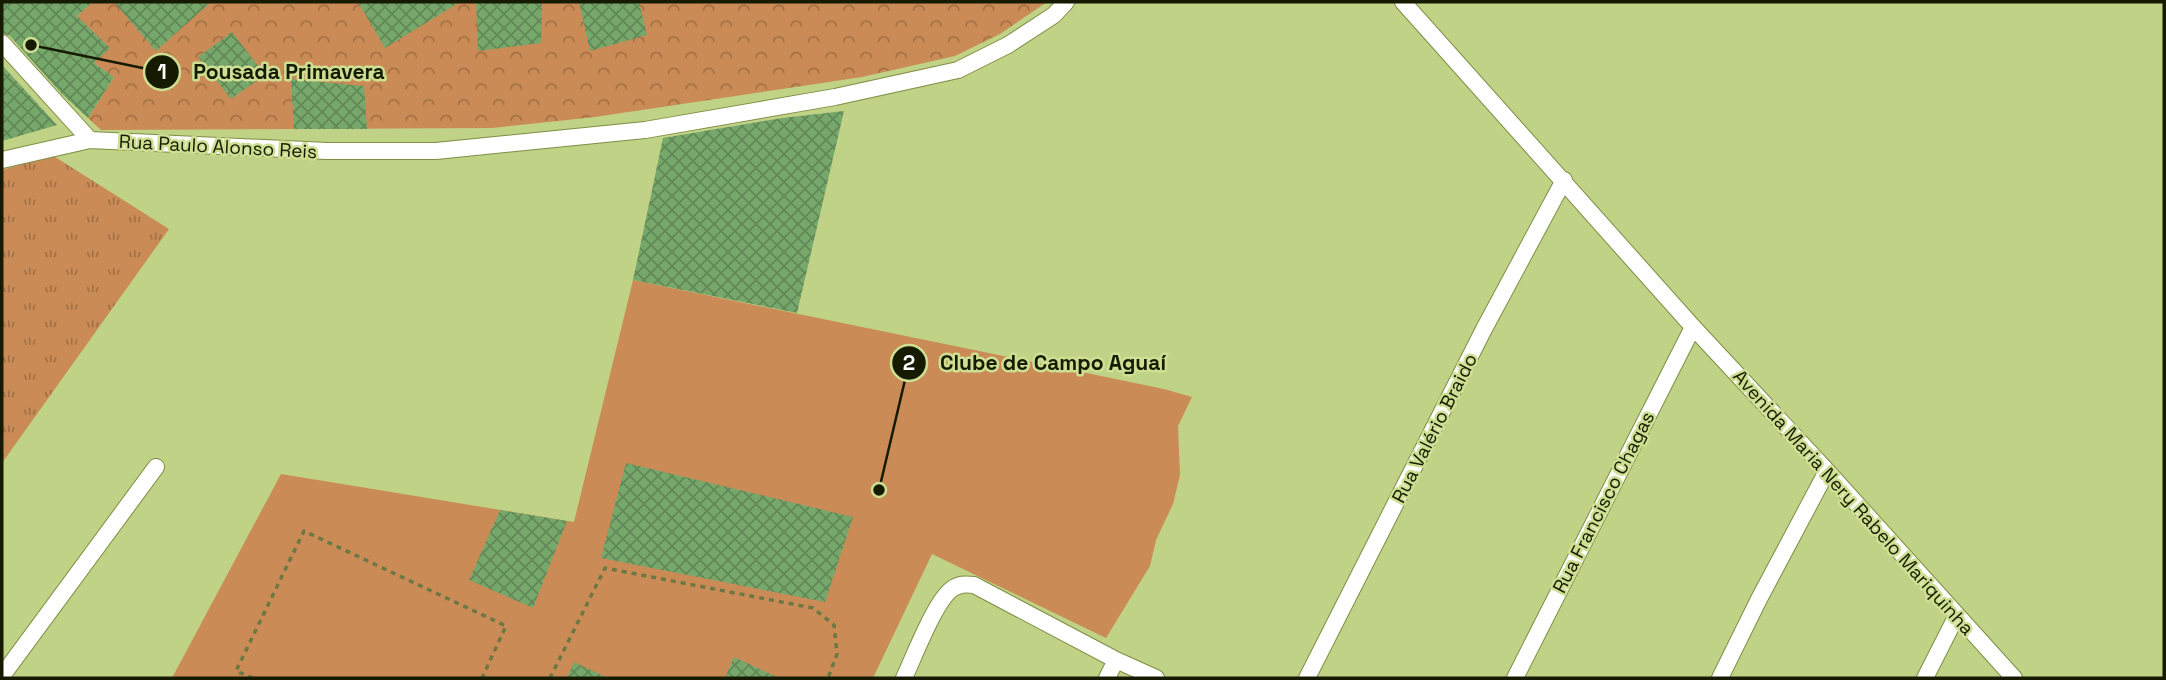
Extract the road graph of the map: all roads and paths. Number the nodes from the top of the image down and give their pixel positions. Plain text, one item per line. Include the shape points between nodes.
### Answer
1 (1066, 2) edge
2 (1403, 2) edge
3 (2, 43) edge
4 (90, 140) junction
5 (2, 160) edge
6 (1564, 180) junction
7 (1693, 327) junction
8 (156, 467) dead end
9 (1827, 471) junction
10 (1957, 615) junction
11 (1116, 660) junction
12 (2, 676) edge
13 (253, 678) edge
14 (482, 678) edge
15 (550, 678) edge
16 (828, 678) edge
17 (904, 678) edge
18 (1107, 678) edge
19 (1156, 678) edge
20 (1307, 678) edge
21 (1515, 678) edge
22 (1720, 678) edge
23 (1924, 678) edge
24 (2014, 678) edge

1 - 4 street, Rua Paulo Alonso Reis via 1008,46 958,70 645,130 436,151
2 - 6 street, Avenida Maria Nery Rabelo Mariquinha
3 - 4 street
4 - 5 street, Rua Paulo Alonso Reis
6 - 7 street, Avenida Maria Nery Rabelo Mariquinha
6 - 20 street, Rua Valério Braido
7 - 9 street, Avenida Maria Nery Rabelo Mariquinha
7 - 21 street, Rua Francisco Chagas
8 - 12 street
9 - 10 street, Avenida Maria Nery Rabelo Mariquinha
9 - 22 street
10 - 23 street
10 - 24 street, Avenida Maria Nery Rabelo Mariquinha
11 - 17 street via 974,585 963,584 941,600
11 - 18 street
11 - 19 street
13 - 14 path via 236,671 304,531 506,626
15 - 16 path via 605,568 813,608 834,625 837,654

